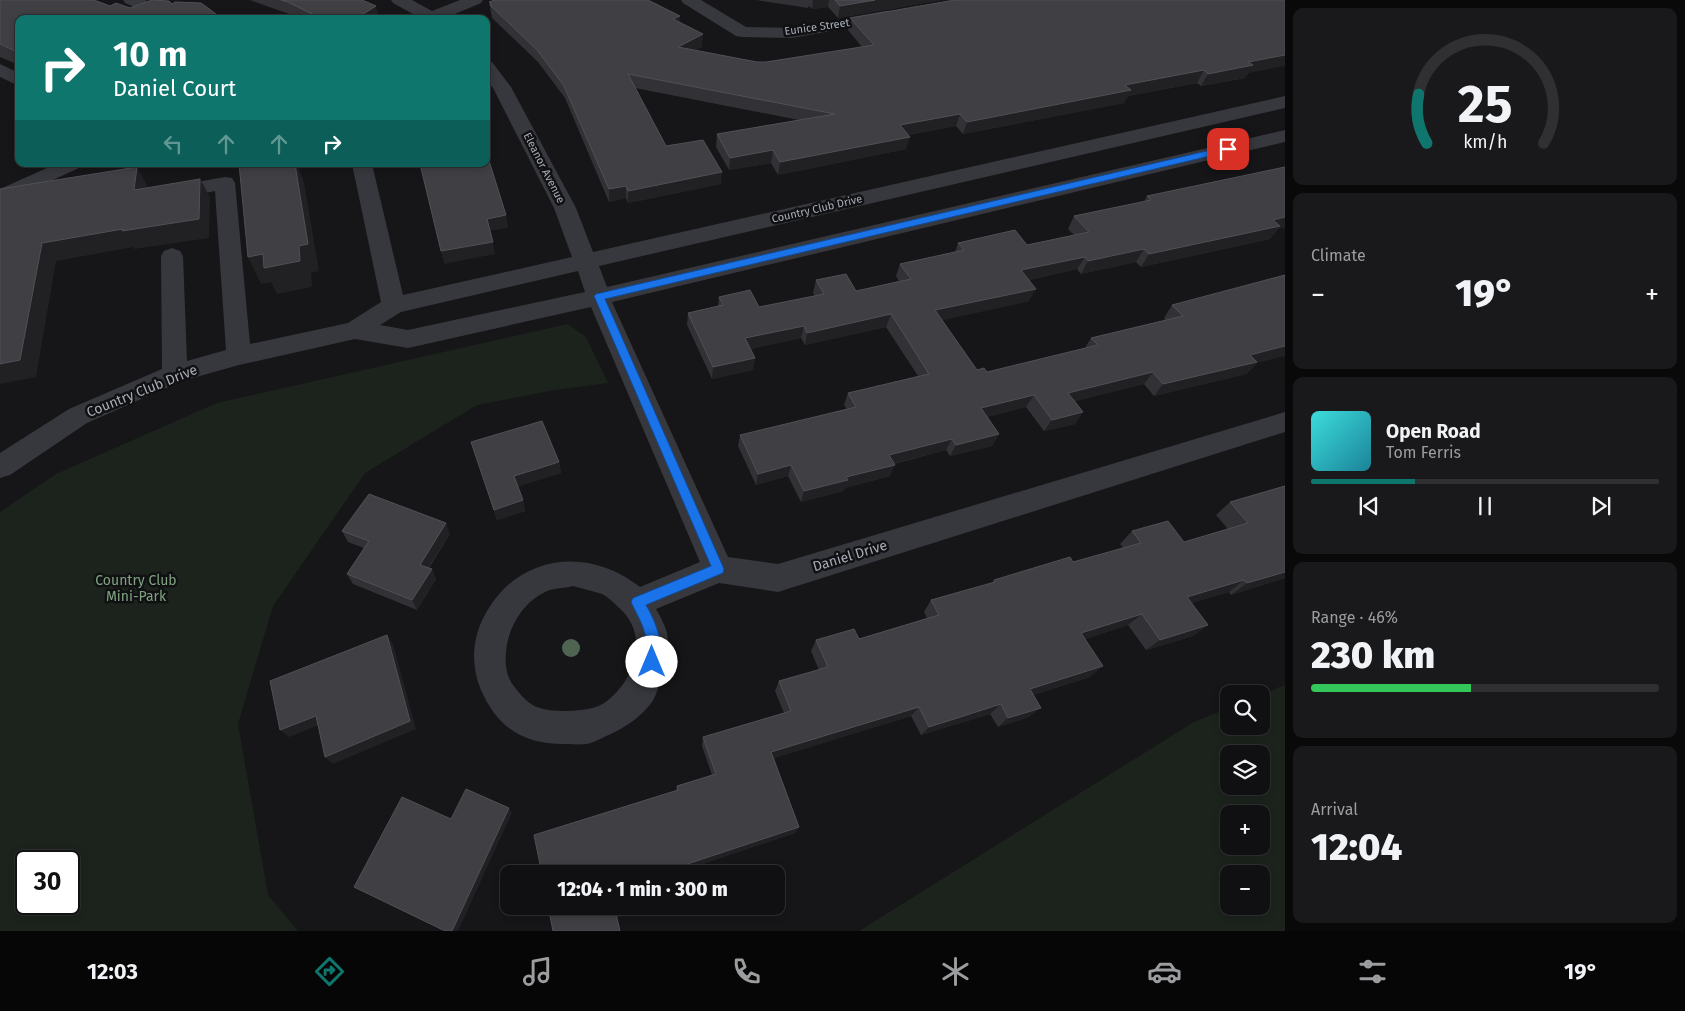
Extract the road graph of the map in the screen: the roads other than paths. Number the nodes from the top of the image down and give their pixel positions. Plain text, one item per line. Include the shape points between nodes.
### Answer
1 (130, 0) edge
2 (400, 0) edge
3 (474, 0) edge
4 (689, 0) edge
5 (905, 13) edge
6 (186, 15) edge
7 (428, 15) edge
8 (440, 15) edge
9 (0, 69) edge
10 (490, 71) edge
11 (15, 78) edge
12 (1285, 102) edge
13 (1285, 136) edge
14 (65, 167) edge
15 (363, 167) edge
16 (171, 193) edge
17 (0, 197) edge
18 (172, 256) dead end
19 (592, 278) junction
20 (394, 305) junction
21 (355, 330) junction
22 (239, 356) junction
23 (176, 374) junction
24 (1285, 422) edge
25 (0, 467) edge
26 (718, 569) junction
27 (638, 602) junction

1 - 6 street via 150,8
2 - 7 street
3 - 8 street
4 - 5 street, Eunice Street via 742,32 792,33
9 - 11 street
10 - 19 street, Eleanor Avenue via 502,87 565,208
12 - 19 street, Country Club Drive
13 - 19 street, Country Club Drive
14 - 17 street
15 - 20 street
16 - 22 street via 224,183
18 - 23 street
19 - 20 street, Country Club Drive
19 - 21 street, Country Club Drive via 408,339
19 - 26 street
20 - 21 street, Country Club Drive
21 - 22 street, Country Club Drive
22 - 23 street, Country Club Drive
23 - 25 street, Country Club Drive via 78,416
24 - 26 street, Daniel Drive via 778,578
26 - 27 street
27 - 27 street via 609,580 573,573 537,582 519,593 494,626 489,646 494,686 506,704 543,728 567,731 591,728 613,718 631,703 645,684 652,662 653,641 648,620

